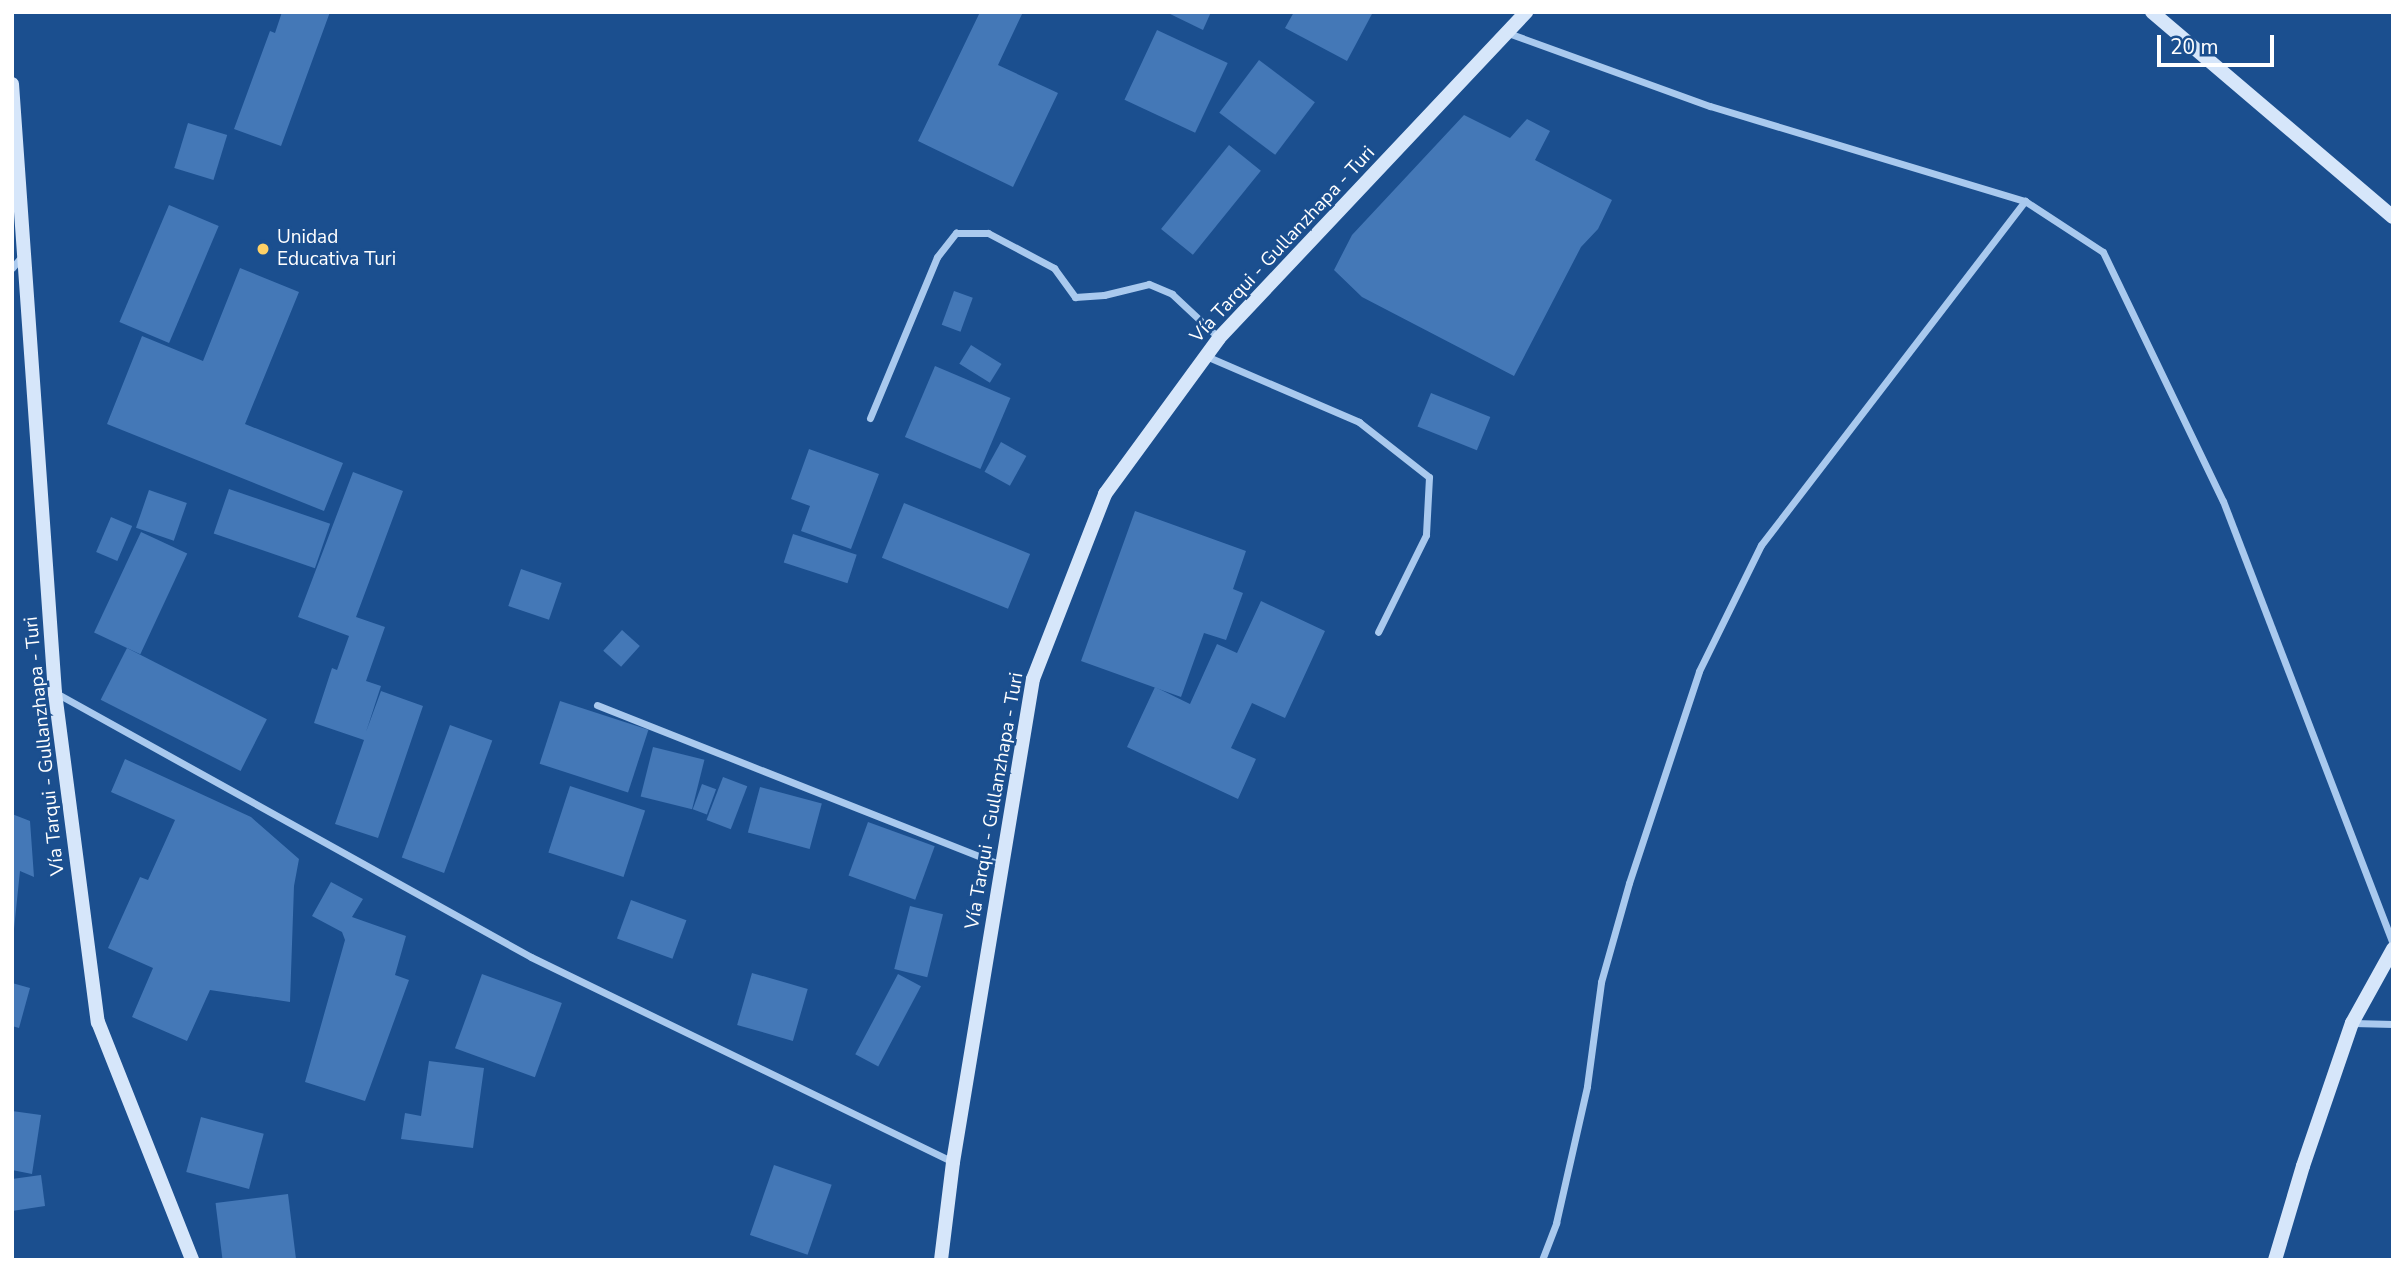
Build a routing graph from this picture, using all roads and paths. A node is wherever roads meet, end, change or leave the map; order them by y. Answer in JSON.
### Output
{"nodes":[{"id":1,"x":1526,"y":12,"type":"edge"},
{"id":2,"x":2152,"y":12,"type":"edge"},
{"id":3,"x":1507,"y":33,"type":"junction"},
{"id":4,"x":12,"y":84,"type":"edge"},
{"id":5,"x":2025,"y":201,"type":"junction"},
{"id":6,"x":2393,"y":217,"type":"edge"},
{"id":7,"x":23,"y":255,"type":"junction"},
{"id":8,"x":12,"y":268,"type":"edge"},
{"id":9,"x":1219,"y":338,"type":"junction"},
{"id":10,"x":1206,"y":356,"type":"junction"},
{"id":11,"x":870,"y":418,"type":"dead end"},
{"id":12,"x":1378,"y":632,"type":"dead end"},
{"id":13,"x":55,"y":693,"type":"junction"},
{"id":14,"x":597,"y":705,"type":"dead end"},
{"id":15,"x":1003,"y":867,"type":"junction"},
{"id":16,"x":2393,"y":947,"type":"edge"},
{"id":17,"x":2352,"y":1023,"type":"junction"},
{"id":18,"x":2393,"y":1024,"type":"edge"},
{"id":19,"x":953,"y":1162,"type":"junction"},
{"id":20,"x":192,"y":1260,"type":"edge"},
{"id":21,"x":941,"y":1260,"type":"edge"},
{"id":22,"x":1542,"y":1260,"type":"edge"},
{"id":23,"x":2275,"y":1260,"type":"edge"}],
"edges":[{"from":1,"to":3,"type":"main road","name":"Vía Tarqui - Gullanzhapa - Turi"},
{"from":2,"to":6,"type":"main road"},
{"from":3,"to":5,"type":"street"},
{"from":3,"to":9,"type":"main road","name":"Vía Tarqui - Gullanzhapa - Turi"},
{"from":4,"to":7,"type":"main road","name":"Vía Tarqui - Gullanzhapa - Turi"},
{"from":5,"to":16,"type":"street"},
{"from":5,"to":22,"type":"street"},
{"from":7,"to":8,"type":"street"},
{"from":7,"to":13,"type":"main road","name":"Vía Tarqui - Gullanzhapa - Turi"},
{"from":9,"to":10,"type":"main road","name":"Vía Tarqui - Gullanzhapa - Turi"},
{"from":9,"to":11,"type":"street"},
{"from":10,"to":12,"type":"street"},
{"from":10,"to":15,"type":"main road","name":"Vía Tarqui - Gullanzhapa - Turi"},
{"from":13,"to":19,"type":"street"},
{"from":13,"to":20,"type":"main road","name":"Vía Tarqui - Gullanzhapa - Turi"},
{"from":14,"to":15,"type":"street"},
{"from":15,"to":19,"type":"main road","name":"Vía Tarqui - Gullanzhapa - Turi"},
{"from":16,"to":17,"type":"main road"},
{"from":17,"to":18,"type":"street"},
{"from":17,"to":23,"type":"main road"},
{"from":19,"to":21,"type":"main road","name":"Vía Tarqui - Gullanzhapa - Turi"}]}
